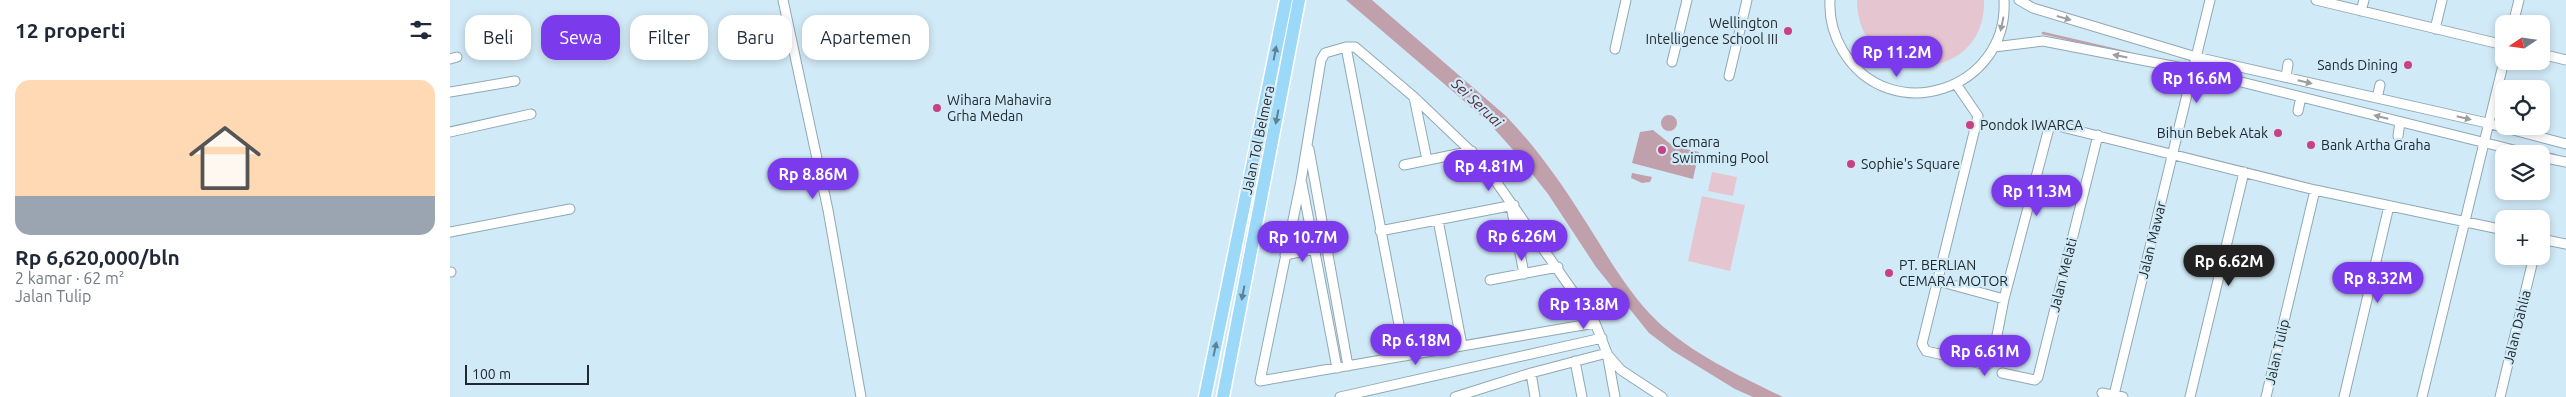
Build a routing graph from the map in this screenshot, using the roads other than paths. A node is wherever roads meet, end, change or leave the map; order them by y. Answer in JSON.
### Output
{"nodes":[{"id":1,"x":783,"y":0,"type":"edge"},
{"id":2,"x":1286,"y":0,"type":"edge"},
{"id":3,"x":1299,"y":0,"type":"edge"},
{"id":4,"x":1626,"y":0,"type":"edge"},
{"id":5,"x":1687,"y":0,"type":"edge"},
{"id":6,"x":1747,"y":0,"type":"edge"},
{"id":7,"x":1830,"y":0,"type":"edge"},
{"id":8,"x":2004,"y":0,"type":"edge"},
{"id":9,"x":2019,"y":0,"type":"edge"},
{"id":10,"x":2210,"y":0,"type":"edge"},
{"id":11,"x":2316,"y":0,"type":"edge"},
{"id":12,"x":2364,"y":0,"type":"edge"},
{"id":13,"x":2442,"y":0,"type":"edge"},
{"id":14,"x":2519,"y":0,"type":"edge"},
{"id":15,"x":2361,"y":11,"type":"junction"},
{"id":16,"x":2516,"y":15,"type":"edge"},
{"id":17,"x":2435,"y":29,"type":"junction"},
{"id":18,"x":2495,"y":43,"type":"edge"},
{"id":19,"x":1346,"y":47,"type":"junction"},
{"id":20,"x":1994,"y":47,"type":"junction"},
{"id":21,"x":1615,"y":48,"type":"dead end"},
{"id":22,"x":2196,"y":56,"type":"junction"},
{"id":23,"x":2550,"y":56,"type":"edge"},
{"id":24,"x":2566,"y":60,"type":"edge"},
{"id":25,"x":1672,"y":62,"type":"dead end"},
{"id":26,"x":2288,"y":64,"type":"dead end"},
{"id":27,"x":2193,"y":70,"type":"junction"},
{"id":28,"x":2502,"y":70,"type":"edge"},
{"id":29,"x":1730,"y":76,"type":"dead end"},
{"id":30,"x":2286,"y":77,"type":"junction"},
{"id":31,"x":515,"y":81,"type":"dead end"},
{"id":32,"x":1956,"y":84,"type":"junction"},
{"id":33,"x":2380,"y":85,"type":"dead end"},
{"id":34,"x":450,"y":92,"type":"edge"},
{"id":35,"x":1414,"y":97,"type":"junction"},
{"id":36,"x":2301,"y":97,"type":"junction"},
{"id":37,"x":2377,"y":98,"type":"junction"},
{"id":38,"x":2298,"y":111,"type":"dead end"},
{"id":39,"x":531,"y":114,"type":"dead end"},
{"id":40,"x":2400,"y":122,"type":"junction"},
{"id":41,"x":2488,"y":123,"type":"junction"},
{"id":42,"x":450,"y":132,"type":"edge"},
{"id":43,"x":2098,"y":135,"type":"junction"},
{"id":44,"x":2398,"y":136,"type":"dead end"},
{"id":45,"x":1307,"y":142,"type":"junction"},
{"id":46,"x":2484,"y":143,"type":"junction"},
{"id":47,"x":2566,"y":144,"type":"edge"},
{"id":48,"x":2495,"y":146,"type":"edge"},
{"id":49,"x":1472,"y":150,"type":"junction"},
{"id":50,"x":2172,"y":155,"type":"junction"},
{"id":51,"x":2550,"y":158,"type":"edge"},
{"id":52,"x":1427,"y":160,"type":"junction"},
{"id":53,"x":2566,"y":162,"type":"edge"},
{"id":54,"x":1404,"y":165,"type":"dead end"},
{"id":55,"x":2244,"y":172,"type":"junction"},
{"id":56,"x":1301,"y":181,"type":"junction"},
{"id":57,"x":2315,"y":190,"type":"junction"},
{"id":58,"x":1512,"y":205,"type":"junction"},
{"id":59,"x":2389,"y":206,"type":"junction"},
{"id":60,"x":570,"y":209,"type":"dead end"},
{"id":61,"x":1438,"y":220,"type":"junction"},
{"id":62,"x":2464,"y":222,"type":"junction"},
{"id":63,"x":2495,"y":228,"type":"edge"},
{"id":64,"x":1380,"y":230,"type":"junction"},
{"id":65,"x":450,"y":232,"type":"edge"},
{"id":66,"x":2550,"y":241,"type":"edge"},
{"id":67,"x":2566,"y":244,"type":"edge"},
{"id":68,"x":1315,"y":248,"type":"junction"},
{"id":69,"x":1285,"y":255,"type":"junction"},
{"id":70,"x":2532,"y":265,"type":"edge"},
{"id":71,"x":1558,"y":267,"type":"junction"},
{"id":72,"x":1524,"y":274,"type":"junction"},
{"id":73,"x":1490,"y":280,"type":"dead end"},
{"id":74,"x":1938,"y":281,"type":"junction"},
{"id":75,"x":2004,"y":299,"type":"junction"},
{"id":76,"x":1595,"y":323,"type":"junction"},
{"id":77,"x":1602,"y":338,"type":"junction"},
{"id":78,"x":1462,"y":345,"type":"junction"},
{"id":79,"x":1607,"y":353,"type":"junction"},
{"id":80,"x":1404,"y":356,"type":"junction"},
{"id":81,"x":1575,"y":362,"type":"junction"},
{"id":82,"x":1348,"y":366,"type":"junction"},
{"id":83,"x":1338,"y":368,"type":"junction"},
{"id":84,"x":1530,"y":373,"type":"junction"},
{"id":85,"x":2002,"y":373,"type":"dead end"},
{"id":86,"x":1485,"y":392,"type":"edge"},
{"id":87,"x":2102,"y":393,"type":"dead end"},
{"id":88,"x":2119,"y":396,"type":"edge"},
{"id":89,"x":861,"y":397,"type":"edge"},
{"id":90,"x":1205,"y":397,"type":"edge"},
{"id":91,"x":1223,"y":397,"type":"edge"},
{"id":92,"x":1340,"y":397,"type":"edge"},
{"id":93,"x":1455,"y":397,"type":"edge"},
{"id":94,"x":1535,"y":397,"type":"edge"},
{"id":95,"x":1582,"y":397,"type":"edge"},
{"id":96,"x":1615,"y":397,"type":"edge"},
{"id":97,"x":1662,"y":397,"type":"edge"},
{"id":98,"x":2190,"y":397,"type":"edge"},
{"id":99,"x":2266,"y":397,"type":"edge"},
{"id":100,"x":2344,"y":397,"type":"edge"},
{"id":101,"x":2422,"y":397,"type":"edge"},
{"id":102,"x":2500,"y":397,"type":"edge"}],
"edges":[{"from":1,"to":89,"type":"street"},
{"from":90,"to":2,"type":"highway","name":"Jalan Tol Belmera","one_way":true},
{"from":3,"to":91,"type":"highway","name":"Jalan Tol Belmera","one_way":true},
{"from":4,"to":21,"type":"street"},
{"from":5,"to":25,"type":"street"},
{"from":6,"to":29,"type":"street"},
{"from":7,"to":32,"type":"street"},
{"from":8,"to":20,"type":"street","one_way":true},
{"from":9,"to":22,"type":"street","one_way":true},
{"from":10,"to":22,"type":"street","name":"Jalan Mawar"},
{"from":11,"to":15,"type":"street"},
{"from":12,"to":15,"type":"street"},
{"from":13,"to":17,"type":"street"},
{"from":14,"to":16,"type":"street"},
{"from":15,"to":17,"type":"street"},
{"from":17,"to":18,"type":"street"},
{"from":19,"to":35,"type":"street"},
{"from":19,"to":45,"type":"street"},
{"from":19,"to":64,"type":"street"},
{"from":27,"to":20,"type":"street","one_way":true},
{"from":20,"to":32,"type":"street"},
{"from":22,"to":27,"type":"street","name":"Jalan Mawar"},
{"from":22,"to":30,"type":"street"},
{"from":23,"to":24,"type":"street"},
{"from":26,"to":30,"type":"street"},
{"from":27,"to":36,"type":"street"},
{"from":27,"to":50,"type":"street","name":"Jalan Mawar"},
{"from":28,"to":41,"type":"street"},
{"from":30,"to":37,"type":"street","one_way":true},
{"from":31,"to":34,"type":"street"},
{"from":32,"to":74,"type":"street"},
{"from":33,"to":37,"type":"street"},
{"from":35,"to":49,"type":"street"},
{"from":35,"to":52,"type":"street"},
{"from":36,"to":38,"type":"street"},
{"from":40,"to":36,"type":"street","one_way":true},
{"from":37,"to":41,"type":"street","one_way":true},
{"from":39,"to":42,"type":"street"},
{"from":40,"to":44,"type":"street"},
{"from":40,"to":46,"type":"street"},
{"from":41,"to":46,"type":"street"},
{"from":41,"to":47,"type":"street"},
{"from":43,"to":50,"type":"street"},
{"from":43,"to":75,"type":"street"},
{"from":43,"to":85,"type":"street","name":"Jalan Melati"},
{"from":45,"to":56,"type":"street"},
{"from":45,"to":82,"type":"street"},
{"from":46,"to":48,"type":"street"},
{"from":46,"to":62,"type":"street"},
{"from":49,"to":52,"type":"street"},
{"from":49,"to":58,"type":"street"},
{"from":50,"to":55,"type":"street"},
{"from":50,"to":88,"type":"street","name":"Jalan Mawar"},
{"from":51,"to":53,"type":"street"},
{"from":52,"to":54,"type":"street"},
{"from":55,"to":57,"type":"street"},
{"from":55,"to":98,"type":"street"},
{"from":56,"to":68,"type":"street"},
{"from":56,"to":69,"type":"street"},
{"from":57,"to":59,"type":"street"},
{"from":57,"to":99,"type":"street","name":"Jalan Tulip"},
{"from":58,"to":61,"type":"street"},
{"from":58,"to":71,"type":"street"},
{"from":58,"to":72,"type":"street"},
{"from":59,"to":62,"type":"street"},
{"from":59,"to":100,"type":"street"},
{"from":60,"to":65,"type":"street"},
{"from":61,"to":64,"type":"street"},
{"from":61,"to":78,"type":"street"},
{"from":62,"to":63,"type":"street"},
{"from":62,"to":101,"type":"street"},
{"from":64,"to":80,"type":"street"},
{"from":66,"to":67,"type":"street"},
{"from":68,"to":69,"type":"street"},
{"from":68,"to":83,"type":"street"},
{"from":69,"to":83,"type":"street"},
{"from":70,"to":102,"type":"street","name":"Jalan Dahlia"},
{"from":71,"to":72,"type":"street"},
{"from":71,"to":76,"type":"street"},
{"from":72,"to":73,"type":"street"},
{"from":74,"to":75,"type":"street"},
{"from":74,"to":75,"type":"street"},
{"from":76,"to":77,"type":"street"},
{"from":76,"to":78,"type":"street"},
{"from":77,"to":79,"type":"street"},
{"from":77,"to":92,"type":"street"},
{"from":78,"to":80,"type":"street"},
{"from":79,"to":81,"type":"street"},
{"from":79,"to":96,"type":"street"},
{"from":79,"to":97,"type":"street"},
{"from":80,"to":82,"type":"street"},
{"from":81,"to":84,"type":"street"},
{"from":81,"to":95,"type":"street"},
{"from":82,"to":83,"type":"street"},
{"from":84,"to":86,"type":"street"},
{"from":84,"to":94,"type":"street"},
{"from":86,"to":93,"type":"street"},
{"from":87,"to":88,"type":"street"}]}
